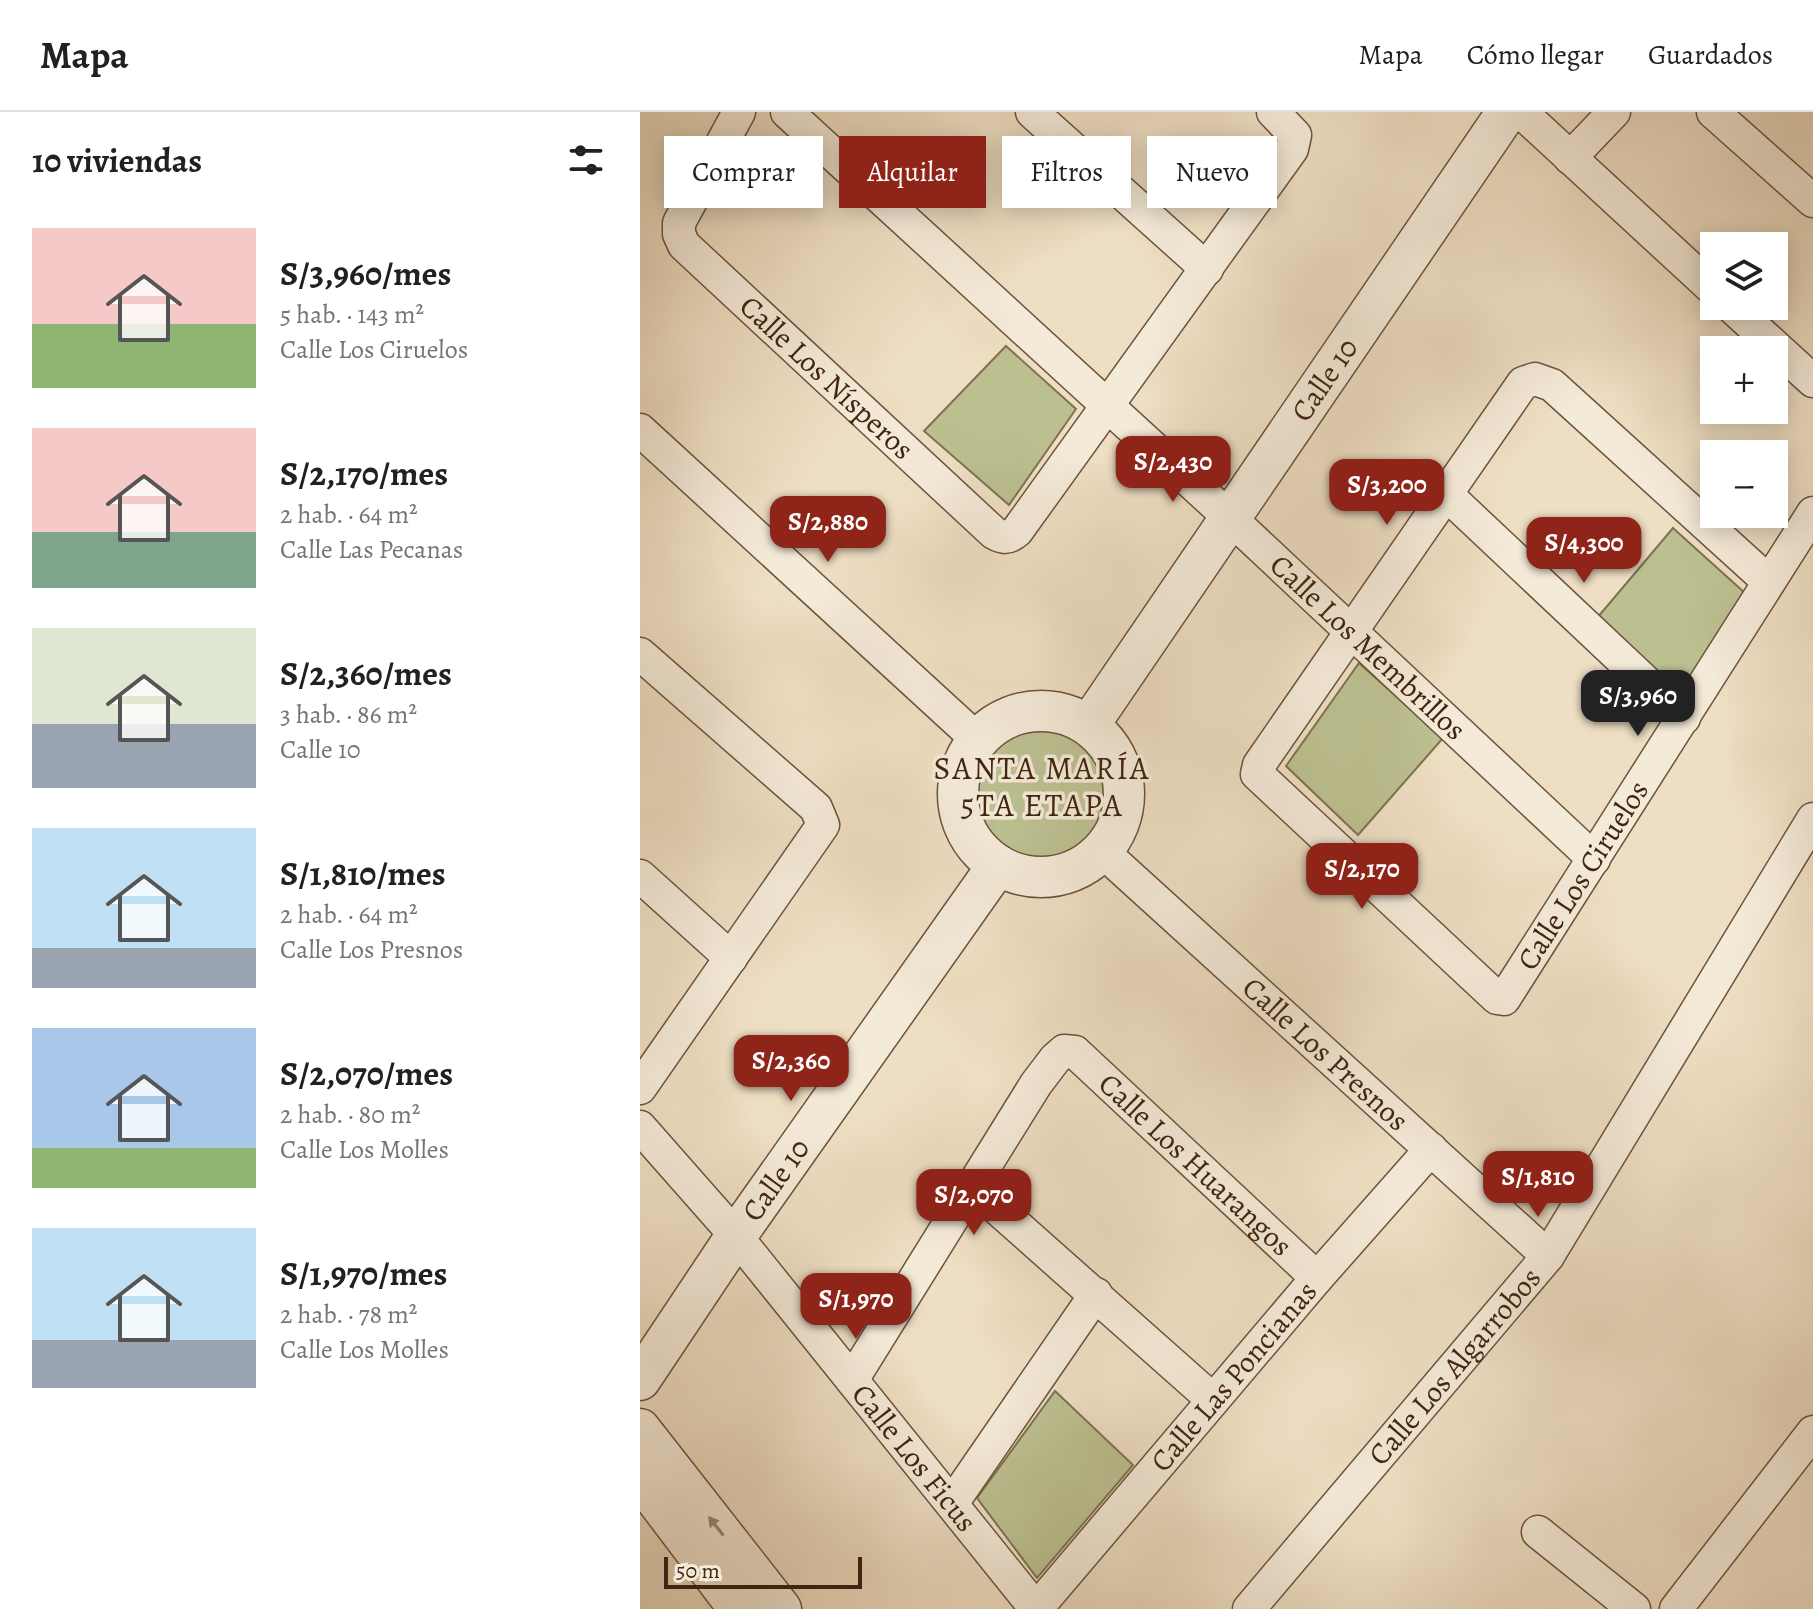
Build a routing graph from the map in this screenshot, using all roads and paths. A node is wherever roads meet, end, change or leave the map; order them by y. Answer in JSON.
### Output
{"nodes":[{"id":1,"x":739,"y":112,"type":"edge"},
{"id":2,"x":787,"y":112,"type":"edge"},
{"id":3,"x":1032,"y":112,"type":"edge"},
{"id":4,"x":1273,"y":112,"type":"edge"},
{"id":5,"x":1507,"y":112,"type":"edge"},
{"id":6,"x":1521,"y":112,"type":"edge"},
{"id":7,"x":1614,"y":112,"type":"edge"},
{"id":8,"x":1713,"y":112,"type":"edge"},
{"id":9,"x":1570,"y":158,"type":"junction"},
{"id":10,"x":1813,"y":201,"type":"edge"},
{"id":11,"x":1207,"y":269,"type":"junction"},
{"id":12,"x":1700,"y":277,"type":"edge"},
{"id":13,"x":1746,"y":320,"type":"edge"},
{"id":14,"x":1813,"y":381,"type":"edge"},
{"id":15,"x":1108,"y":406,"type":"junction"},
{"id":16,"x":640,"y":430,"type":"edge"},
{"id":17,"x":1445,"y":493,"type":"junction"},
{"id":18,"x":1813,"y":513,"type":"edge"},
{"id":19,"x":1230,"y":518,"type":"junction"},
{"id":20,"x":1768,"y":581,"type":"junction"},
{"id":21,"x":1350,"y":630,"type":"junction"},
{"id":22,"x":640,"y":654,"type":"edge"},
{"id":23,"x":1684,"y":718,"type":"junction"},
{"id":24,"x":1089,"y":725,"type":"junction"},
{"id":25,"x":978,"y":740,"type":"junction"},
{"id":26,"x":1813,"y":819,"type":"edge"},
{"id":27,"x":1102,"y":851,"type":"junction"},
{"id":28,"x":1594,"y":859,"type":"junction"},
{"id":29,"x":998,"y":865,"type":"junction"},
{"id":30,"x":640,"y":876,"type":"edge"},
{"id":31,"x":731,"y":958,"type":"junction"},
{"id":32,"x":640,"y":1088,"type":"edge"},
{"id":33,"x":640,"y":1127,"type":"edge"},
{"id":34,"x":1431,"y":1149,"type":"junction"},
{"id":35,"x":973,"y":1187,"type":"junction"},
{"id":36,"x":736,"y":1236,"type":"junction"},
{"id":37,"x":1548,"y":1256,"type":"junction"},
{"id":38,"x":1317,"y":1278,"type":"junction"},
{"id":39,"x":1096,"y":1294,"type":"junction"},
{"id":40,"x":643,"y":1371,"type":"edge"},
{"id":41,"x":852,"y":1380,"type":"junction"},
{"id":42,"x":1213,"y":1400,"type":"junction"},
{"id":43,"x":640,"y":1429,"type":"edge"},
{"id":44,"x":1813,"y":1432,"type":"edge"},
{"id":45,"x":640,"y":1478,"type":"edge"},
{"id":46,"x":953,"y":1502,"type":"junction"},
{"id":47,"x":1538,"y":1532,"type":"dead end"},
{"id":48,"x":1036,"y":1603,"type":"joint"},
{"id":49,"x":739,"y":1609,"type":"edge"},
{"id":50,"x":781,"y":1609,"type":"edge"},
{"id":51,"x":1249,"y":1609,"type":"edge"},
{"id":52,"x":1634,"y":1609,"type":"edge"},
{"id":53,"x":1676,"y":1609,"type":"edge"}],
"edges":[{"from":1,"to":15,"type":"street","name":"Calle Los Nísperos"},
{"from":2,"to":15,"type":"street","name":"Calle Los Membrillos"},
{"from":3,"to":11,"type":"street"},
{"from":4,"to":11,"type":"street","name":"Calle Los Nísperos"},
{"from":5,"to":19,"type":"street","name":"Calle 10"},
{"from":6,"to":9,"type":"street"},
{"from":7,"to":9,"type":"street"},
{"from":8,"to":10,"type":"street"},
{"from":9,"to":12,"type":"street"},
{"from":11,"to":15,"type":"street","name":"Calle Los Nísperos"},
{"from":13,"to":14,"type":"street"},
{"from":15,"to":19,"type":"street","name":"Calle Los Membrillos"},
{"from":16,"to":25,"type":"street"},
{"from":17,"to":20,"type":"street"},
{"from":17,"to":21,"type":"street"},
{"from":17,"to":23,"type":"street"},
{"from":18,"to":20,"type":"street","name":"Calle Los Ciruelos"},
{"from":19,"to":21,"type":"street","name":"Calle Los Membrillos"},
{"from":19,"to":24,"type":"street","name":"Calle 10"},
{"from":20,"to":23,"type":"street","name":"Calle Los Ciruelos"},
{"from":21,"to":28,"type":"street","name":"Calle Los Membrillos"},
{"from":21,"to":28,"type":"street","name":"Calle Los Ciruelos"},
{"from":22,"to":31,"type":"street"},
{"from":23,"to":28,"type":"street","name":"Calle Los Ciruelos"},
{"from":24,"to":25,"type":"street"},
{"from":24,"to":27,"type":"street"},
{"from":25,"to":29,"type":"street"},
{"from":26,"to":37,"type":"street","name":"Calle Los Algarrobos"},
{"from":27,"to":29,"type":"street"},
{"from":27,"to":34,"type":"street","name":"Calle Los Presnos"},
{"from":29,"to":36,"type":"street","name":"Calle 10"},
{"from":30,"to":31,"type":"street"},
{"from":31,"to":32,"type":"street"},
{"from":33,"to":36,"type":"street","name":"Calle Los Ficus"},
{"from":34,"to":37,"type":"street","name":"Calle Los Presnos"},
{"from":34,"to":38,"type":"street","name":"Calle Las Poncianas"},
{"from":35,"to":38,"type":"street","name":"Calle Los Huarangos"},
{"from":35,"to":39,"type":"street"},
{"from":35,"to":41,"type":"street"},
{"from":36,"to":40,"type":"street","name":"Calle 10"},
{"from":36,"to":41,"type":"street","name":"Calle Los Ficus"},
{"from":37,"to":51,"type":"street","name":"Calle Los Algarrobos"},
{"from":38,"to":42,"type":"street","name":"Calle Las Poncianas"},
{"from":39,"to":42,"type":"street"},
{"from":39,"to":46,"type":"street"},
{"from":41,"to":46,"type":"street","name":"Calle Los Ficus"},
{"from":42,"to":48,"type":"street","name":"Calle Las Poncianas"},
{"from":50,"to":43,"type":"street","one_way":true},
{"from":44,"to":53,"type":"street"},
{"from":45,"to":49,"type":"street"},
{"from":46,"to":48,"type":"street","name":"Calle Los Ficus"},
{"from":47,"to":52,"type":"street"}]}
